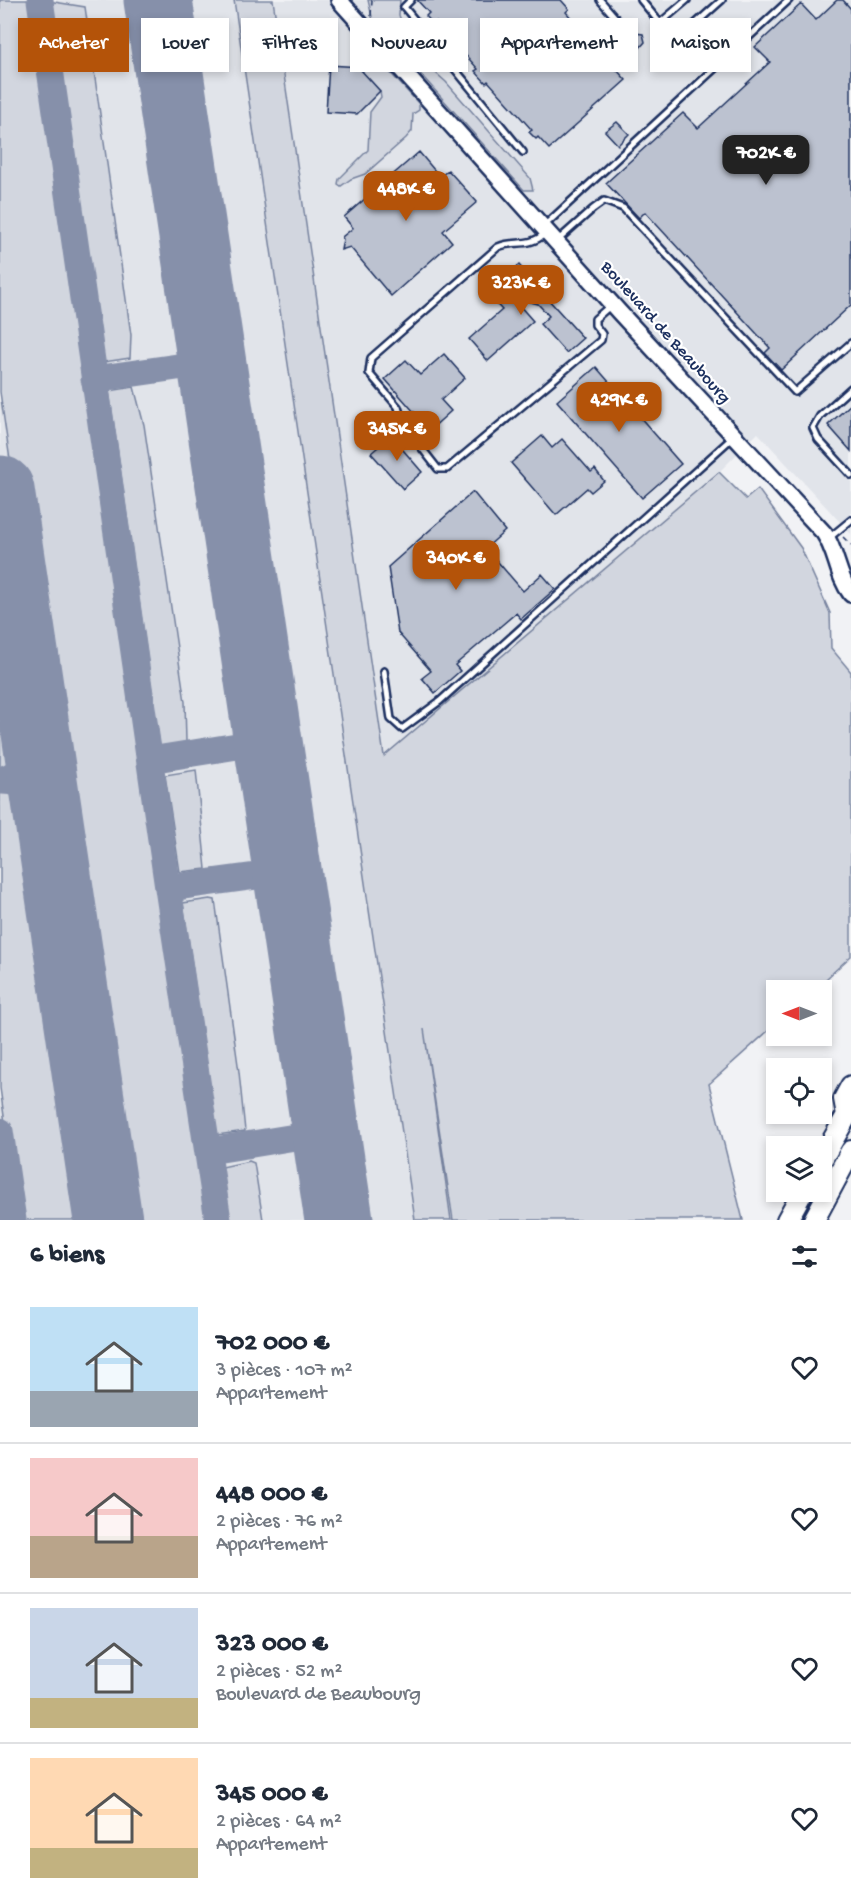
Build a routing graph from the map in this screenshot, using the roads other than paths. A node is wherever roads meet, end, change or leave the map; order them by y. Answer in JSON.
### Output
{"nodes":[{"id":1,"x":339,"y":0,"type":"edge"},
{"id":2,"x":411,"y":0,"type":"edge"},
{"id":3,"x":600,"y":0,"type":"edge"},
{"id":4,"x":640,"y":0,"type":"edge"},
{"id":5,"x":687,"y":0,"type":"edge"},
{"id":6,"x":722,"y":0,"type":"edge"},
{"id":7,"x":789,"y":0,"type":"edge"},
{"id":8,"x":616,"y":18,"type":"edge"},
{"id":9,"x":656,"y":18,"type":"edge"},
{"id":10,"x":666,"y":18,"type":"edge"},
{"id":11,"x":702,"y":18,"type":"edge"},
{"id":12,"x":523,"y":152,"type":"dead end"},
{"id":13,"x":546,"y":235,"type":"junction"},
{"id":14,"x":612,"y":304,"type":"junction"},
{"id":15,"x":851,"y":343,"type":"edge"},
{"id":16,"x":851,"y":388,"type":"edge"},
{"id":17,"x":733,"y":437,"type":"junction"},
{"id":18,"x":851,"y":475,"type":"edge"},
{"id":19,"x":851,"y":520,"type":"edge"},
{"id":20,"x":828,"y":539,"type":"junction"},
{"id":21,"x":851,"y":594,"type":"edge"},
{"id":22,"x":384,"y":671,"type":"dead end"},
{"id":23,"x":851,"y":1086,"type":"edge"},
{"id":24,"x":849,"y":1112,"type":"edge"},
{"id":25,"x":832,"y":1142,"type":"edge"},
{"id":26,"x":851,"y":1151,"type":"edge"},
{"id":27,"x":797,"y":1202,"type":"edge"},
{"id":28,"x":787,"y":1220,"type":"edge"},
{"id":29,"x":814,"y":1220,"type":"edge"}],
"edges":[{"from":1,"to":13,"type":"main road","name":"Boulevard de Beaubourg"},
{"from":2,"to":12,"type":"lane"},
{"from":3,"to":8,"type":"lane"},
{"from":4,"to":9,"type":"lane"},
{"from":5,"to":10,"type":"lane"},
{"from":6,"to":11,"type":"lane"},
{"from":7,"to":13,"type":"lane"},
{"from":13,"to":14,"type":"main road","name":"Boulevard de Beaubourg"},
{"from":13,"to":14,"type":"lane"},
{"from":13,"to":15,"type":"lane"},
{"from":14,"to":17,"type":"main road","name":"Boulevard de Beaubourg"},
{"from":16,"to":18,"type":"lane"},
{"from":17,"to":20,"type":"main road","name":"Boulevard de Beaubourg"},
{"from":17,"to":22,"type":"lane"},
{"from":19,"to":20,"type":"lane"},
{"from":20,"to":21,"type":"main road","name":"Boulevard de Beaubourg"},
{"from":23,"to":24,"type":"highway"},
{"from":24,"to":25,"type":"highway"},
{"from":26,"to":29,"type":"highway"},
{"from":27,"to":28,"type":"highway"}]}
